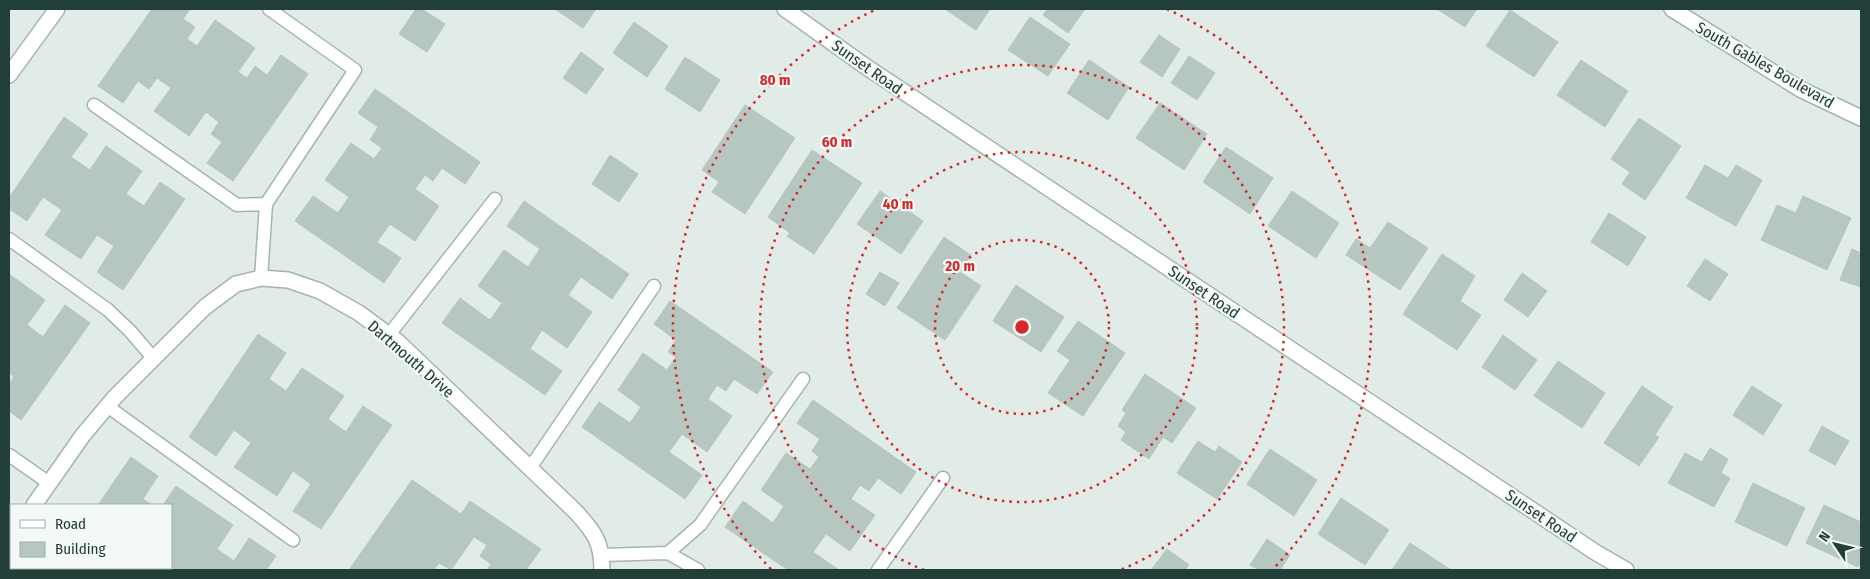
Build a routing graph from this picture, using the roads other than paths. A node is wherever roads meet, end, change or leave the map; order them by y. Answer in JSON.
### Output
{"nodes":[{"id":1,"x":56,"y":9,"type":"edge"},
{"id":2,"x":269,"y":9,"type":"edge"},
{"id":3,"x":785,"y":9,"type":"edge"},
{"id":4,"x":1672,"y":9,"type":"edge"},
{"id":5,"x":9,"y":75,"type":"edge"},
{"id":6,"x":94,"y":105,"type":"dead end"},
{"id":7,"x":1861,"y":118,"type":"edge"},
{"id":8,"x":495,"y":199,"type":"dead end"},
{"id":9,"x":266,"y":204,"type":"junction"},
{"id":10,"x":9,"y":239,"type":"edge"},
{"id":11,"x":261,"y":278,"type":"junction"},
{"id":12,"x":654,"y":286,"type":"dead end"},
{"id":13,"x":388,"y":336,"type":"junction"},
{"id":14,"x":154,"y":358,"type":"junction"},
{"id":15,"x":803,"y":379,"type":"dead end"},
{"id":16,"x":107,"y":406,"type":"junction"},
{"id":17,"x":9,"y":456,"type":"edge"},
{"id":18,"x":530,"y":468,"type":"junction"},
{"id":19,"x":943,"y":478,"type":"dead end"},
{"id":20,"x":49,"y":483,"type":"junction"},
{"id":21,"x":35,"y":504,"type":"edge"},
{"id":22,"x":293,"y":540,"type":"dead end"},
{"id":23,"x":668,"y":553,"type":"junction"},
{"id":24,"x":602,"y":563,"type":"edge"},
{"id":25,"x":698,"y":570,"type":"edge"},
{"id":26,"x":878,"y":570,"type":"edge"},
{"id":27,"x":1626,"y":570,"type":"edge"}],
"edges":[{"from":1,"to":5,"type":"street"},
{"from":2,"to":9,"type":"lane"},
{"from":3,"to":27,"type":"street","name":"Sunset Road"},
{"from":4,"to":7,"type":"street","name":"South Gables Boulevard"},
{"from":6,"to":9,"type":"lane"},
{"from":8,"to":13,"type":"lane"},
{"from":9,"to":11,"type":"lane"},
{"from":10,"to":14,"type":"lane"},
{"from":11,"to":13,"type":"street","name":"Dartmouth Drive"},
{"from":11,"to":14,"type":"street","name":"Dartmouth Drive"},
{"from":12,"to":18,"type":"lane"},
{"from":13,"to":18,"type":"street","name":"Dartmouth Drive"},
{"from":14,"to":16,"type":"street","name":"Dartmouth Drive"},
{"from":15,"to":23,"type":"lane"},
{"from":16,"to":20,"type":"street","name":"Dartmouth Drive"},
{"from":16,"to":22,"type":"lane"},
{"from":17,"to":20,"type":"lane"},
{"from":18,"to":24,"type":"street","name":"Dartmouth Drive"},
{"from":19,"to":26,"type":"lane"},
{"from":20,"to":21,"type":"street","name":"Dartmouth Drive"},
{"from":23,"to":24,"type":"lane"},
{"from":23,"to":25,"type":"lane"}]}
